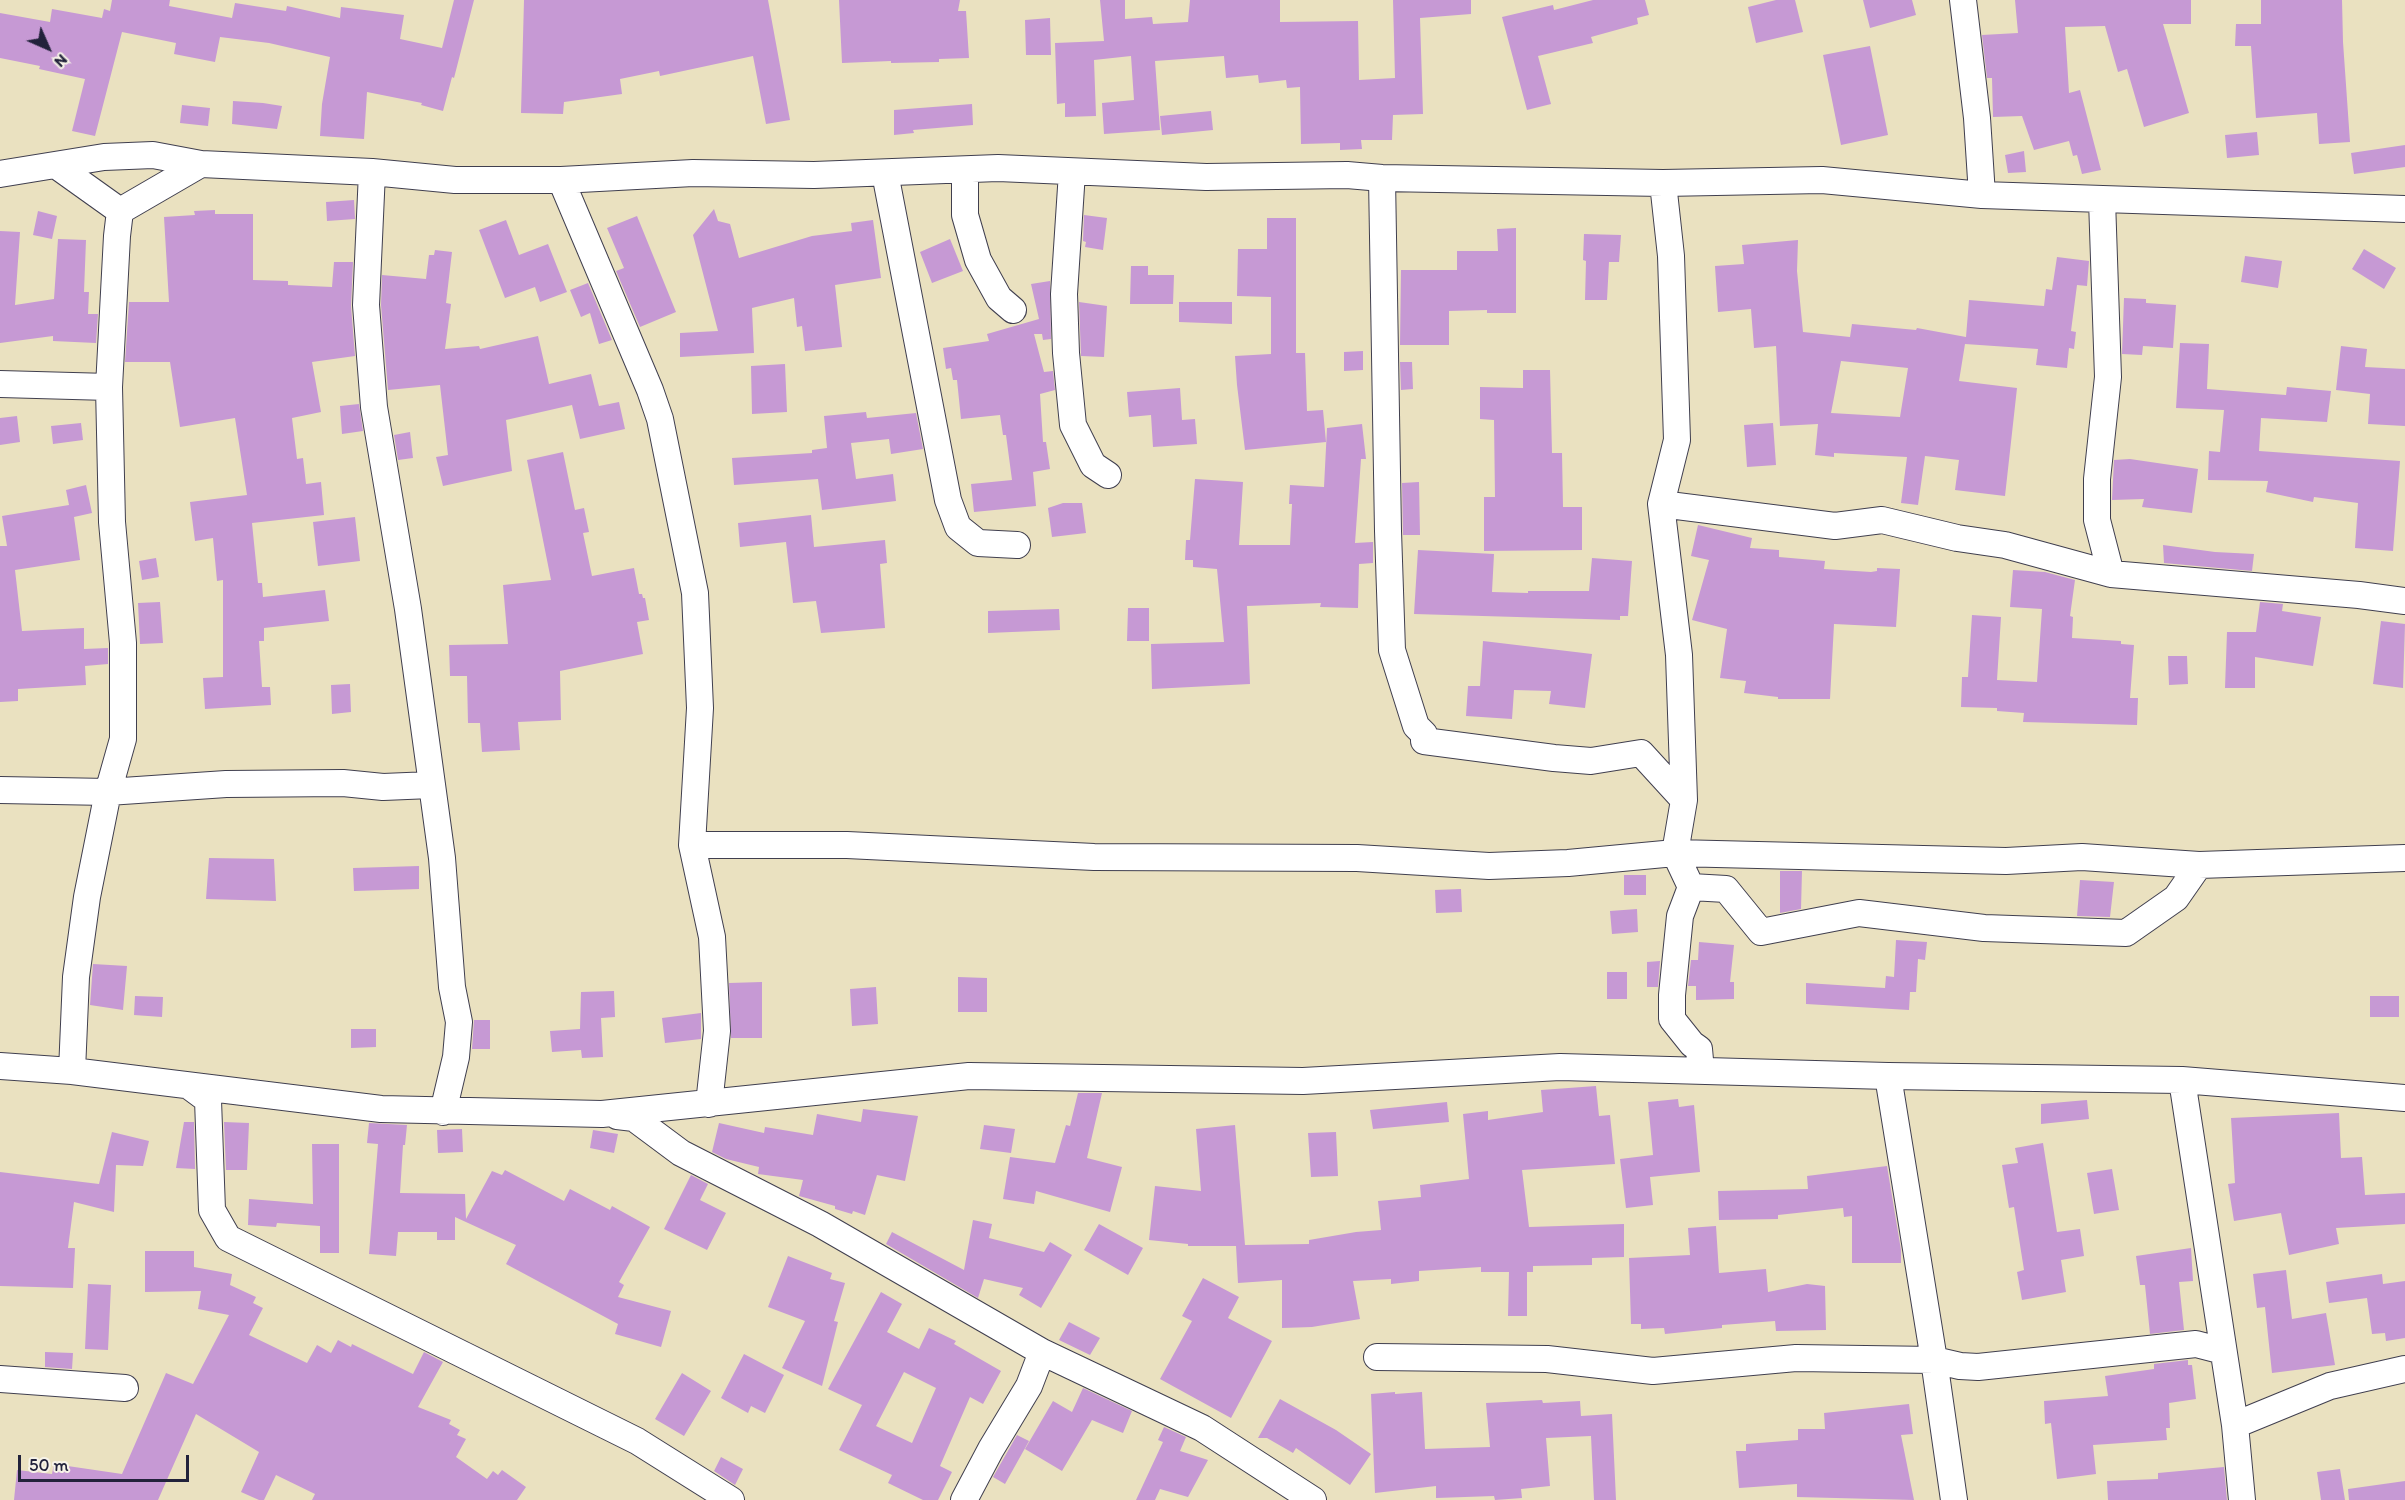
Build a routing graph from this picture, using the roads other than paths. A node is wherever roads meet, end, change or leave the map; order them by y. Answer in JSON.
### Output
{"nodes":[{"id":1,"x":1963,"y":0,"type":"edge"},
{"id":2,"x":201,"y":164,"type":"junction"},
{"id":3,"x":57,"y":166,"type":"junction"},
{"id":4,"x":965,"y":170,"type":"junction"},
{"id":5,"x":1072,"y":171,"type":"junction"},
{"id":6,"x":372,"y":172,"type":"junction"},
{"id":7,"x":885,"y":172,"type":"junction"},
{"id":8,"x":0,"y":174,"type":"edge"},
{"id":9,"x":1382,"y":178,"type":"junction"},
{"id":10,"x":561,"y":180,"type":"junction"},
{"id":11,"x":1663,"y":183,"type":"junction"},
{"id":12,"x":1982,"y":195,"type":"junction"},
{"id":13,"x":2102,"y":200,"type":"junction"},
{"id":14,"x":2405,"y":209,"type":"edge"},
{"id":15,"x":120,"y":211,"type":"junction"},
{"id":16,"x":1013,"y":310,"type":"dead end"},
{"id":17,"x":0,"y":384,"type":"edge"},
{"id":18,"x":109,"y":387,"type":"junction"},
{"id":19,"x":1108,"y":475,"type":"dead end"},
{"id":20,"x":1661,"y":504,"type":"junction"},
{"id":21,"x":1017,"y":545,"type":"dead end"},
{"id":22,"x":2111,"y":574,"type":"junction"},
{"id":23,"x":2405,"y":601,"type":"edge"},
{"id":24,"x":431,"y":785,"type":"junction"},
{"id":25,"x":0,"y":790,"type":"edge"},
{"id":26,"x":108,"y":792,"type":"junction"},
{"id":27,"x":1684,"y":800,"type":"junction"},
{"id":28,"x":692,"y":845,"type":"junction"},
{"id":29,"x":1675,"y":853,"type":"junction"},
{"id":30,"x":2405,"y":858,"type":"edge"},
{"id":31,"x":2199,"y":864,"type":"junction"},
{"id":32,"x":1692,"y":887,"type":"junction"},
{"id":33,"x":0,"y":1066,"type":"edge"},
{"id":34,"x":72,"y":1071,"type":"junction"},
{"id":35,"x":1701,"y":1071,"type":"junction"},
{"id":36,"x":1888,"y":1076,"type":"junction"},
{"id":37,"x":2182,"y":1080,"type":"junction"},
{"id":38,"x":189,"y":1086,"type":"junction"},
{"id":39,"x":2405,"y":1098,"type":"edge"},
{"id":40,"x":710,"y":1104,"type":"junction"},
{"id":41,"x":443,"y":1112,"type":"junction"},
{"id":42,"x":602,"y":1114,"type":"junction"},
{"id":43,"x":2223,"y":1351,"type":"junction"},
{"id":44,"x":1042,"y":1352,"type":"junction"},
{"id":45,"x":1377,"y":1357,"type":"dead end"},
{"id":46,"x":1934,"y":1359,"type":"junction"},
{"id":47,"x":2405,"y":1369,"type":"edge"},
{"id":48,"x":0,"y":1379,"type":"edge"},
{"id":49,"x":125,"y":1388,"type":"dead end"},
{"id":50,"x":2235,"y":1425,"type":"junction"},
{"id":51,"x":731,"y":1500,"type":"edge"},
{"id":52,"x":964,"y":1500,"type":"edge"},
{"id":53,"x":1313,"y":1500,"type":"edge"},
{"id":54,"x":1954,"y":1500,"type":"edge"},
{"id":55,"x":2242,"y":1500,"type":"edge"}],
"edges":[{"from":1,"to":12,"type":"street"},
{"from":2,"to":3,"type":"street"},
{"from":2,"to":6,"type":"street"},
{"from":2,"to":15,"type":"street"},
{"from":3,"to":8,"type":"street"},
{"from":3,"to":15,"type":"street"},
{"from":4,"to":5,"type":"street"},
{"from":4,"to":7,"type":"street"},
{"from":4,"to":16,"type":"street"},
{"from":5,"to":9,"type":"street"},
{"from":5,"to":19,"type":"street"},
{"from":6,"to":10,"type":"street"},
{"from":6,"to":24,"type":"street"},
{"from":7,"to":10,"type":"street"},
{"from":7,"to":21,"type":"street"},
{"from":9,"to":11,"type":"street"},
{"from":9,"to":27,"type":"street"},
{"from":10,"to":28,"type":"street"},
{"from":11,"to":12,"type":"street"},
{"from":11,"to":20,"type":"street"},
{"from":12,"to":13,"type":"street"},
{"from":13,"to":14,"type":"street"},
{"from":13,"to":22,"type":"street"},
{"from":15,"to":18,"type":"street"},
{"from":17,"to":18,"type":"street"},
{"from":18,"to":26,"type":"street"},
{"from":20,"to":22,"type":"street"},
{"from":20,"to":27,"type":"street"},
{"from":22,"to":23,"type":"street"},
{"from":24,"to":26,"type":"street"},
{"from":24,"to":41,"type":"street"},
{"from":25,"to":26,"type":"street"},
{"from":26,"to":34,"type":"street"},
{"from":27,"to":29,"type":"street"},
{"from":28,"to":29,"type":"street"},
{"from":28,"to":40,"type":"street"},
{"from":29,"to":31,"type":"street"},
{"from":29,"to":32,"type":"street"},
{"from":30,"to":31,"type":"street"},
{"from":31,"to":32,"type":"street"},
{"from":32,"to":35,"type":"street"},
{"from":33,"to":34,"type":"street"},
{"from":34,"to":38,"type":"street"},
{"from":35,"to":36,"type":"street"},
{"from":35,"to":40,"type":"street"},
{"from":36,"to":37,"type":"street"},
{"from":36,"to":46,"type":"street"},
{"from":37,"to":39,"type":"street"},
{"from":37,"to":43,"type":"street"},
{"from":38,"to":41,"type":"street"},
{"from":38,"to":51,"type":"street"},
{"from":40,"to":42,"type":"street"},
{"from":41,"to":42,"type":"street"},
{"from":42,"to":44,"type":"street"},
{"from":43,"to":46,"type":"street"},
{"from":43,"to":50,"type":"street"},
{"from":44,"to":52,"type":"street"},
{"from":44,"to":53,"type":"street"},
{"from":45,"to":46,"type":"street"},
{"from":46,"to":54,"type":"street"},
{"from":47,"to":50,"type":"street"},
{"from":48,"to":49,"type":"street"},
{"from":50,"to":55,"type":"street"}]}
